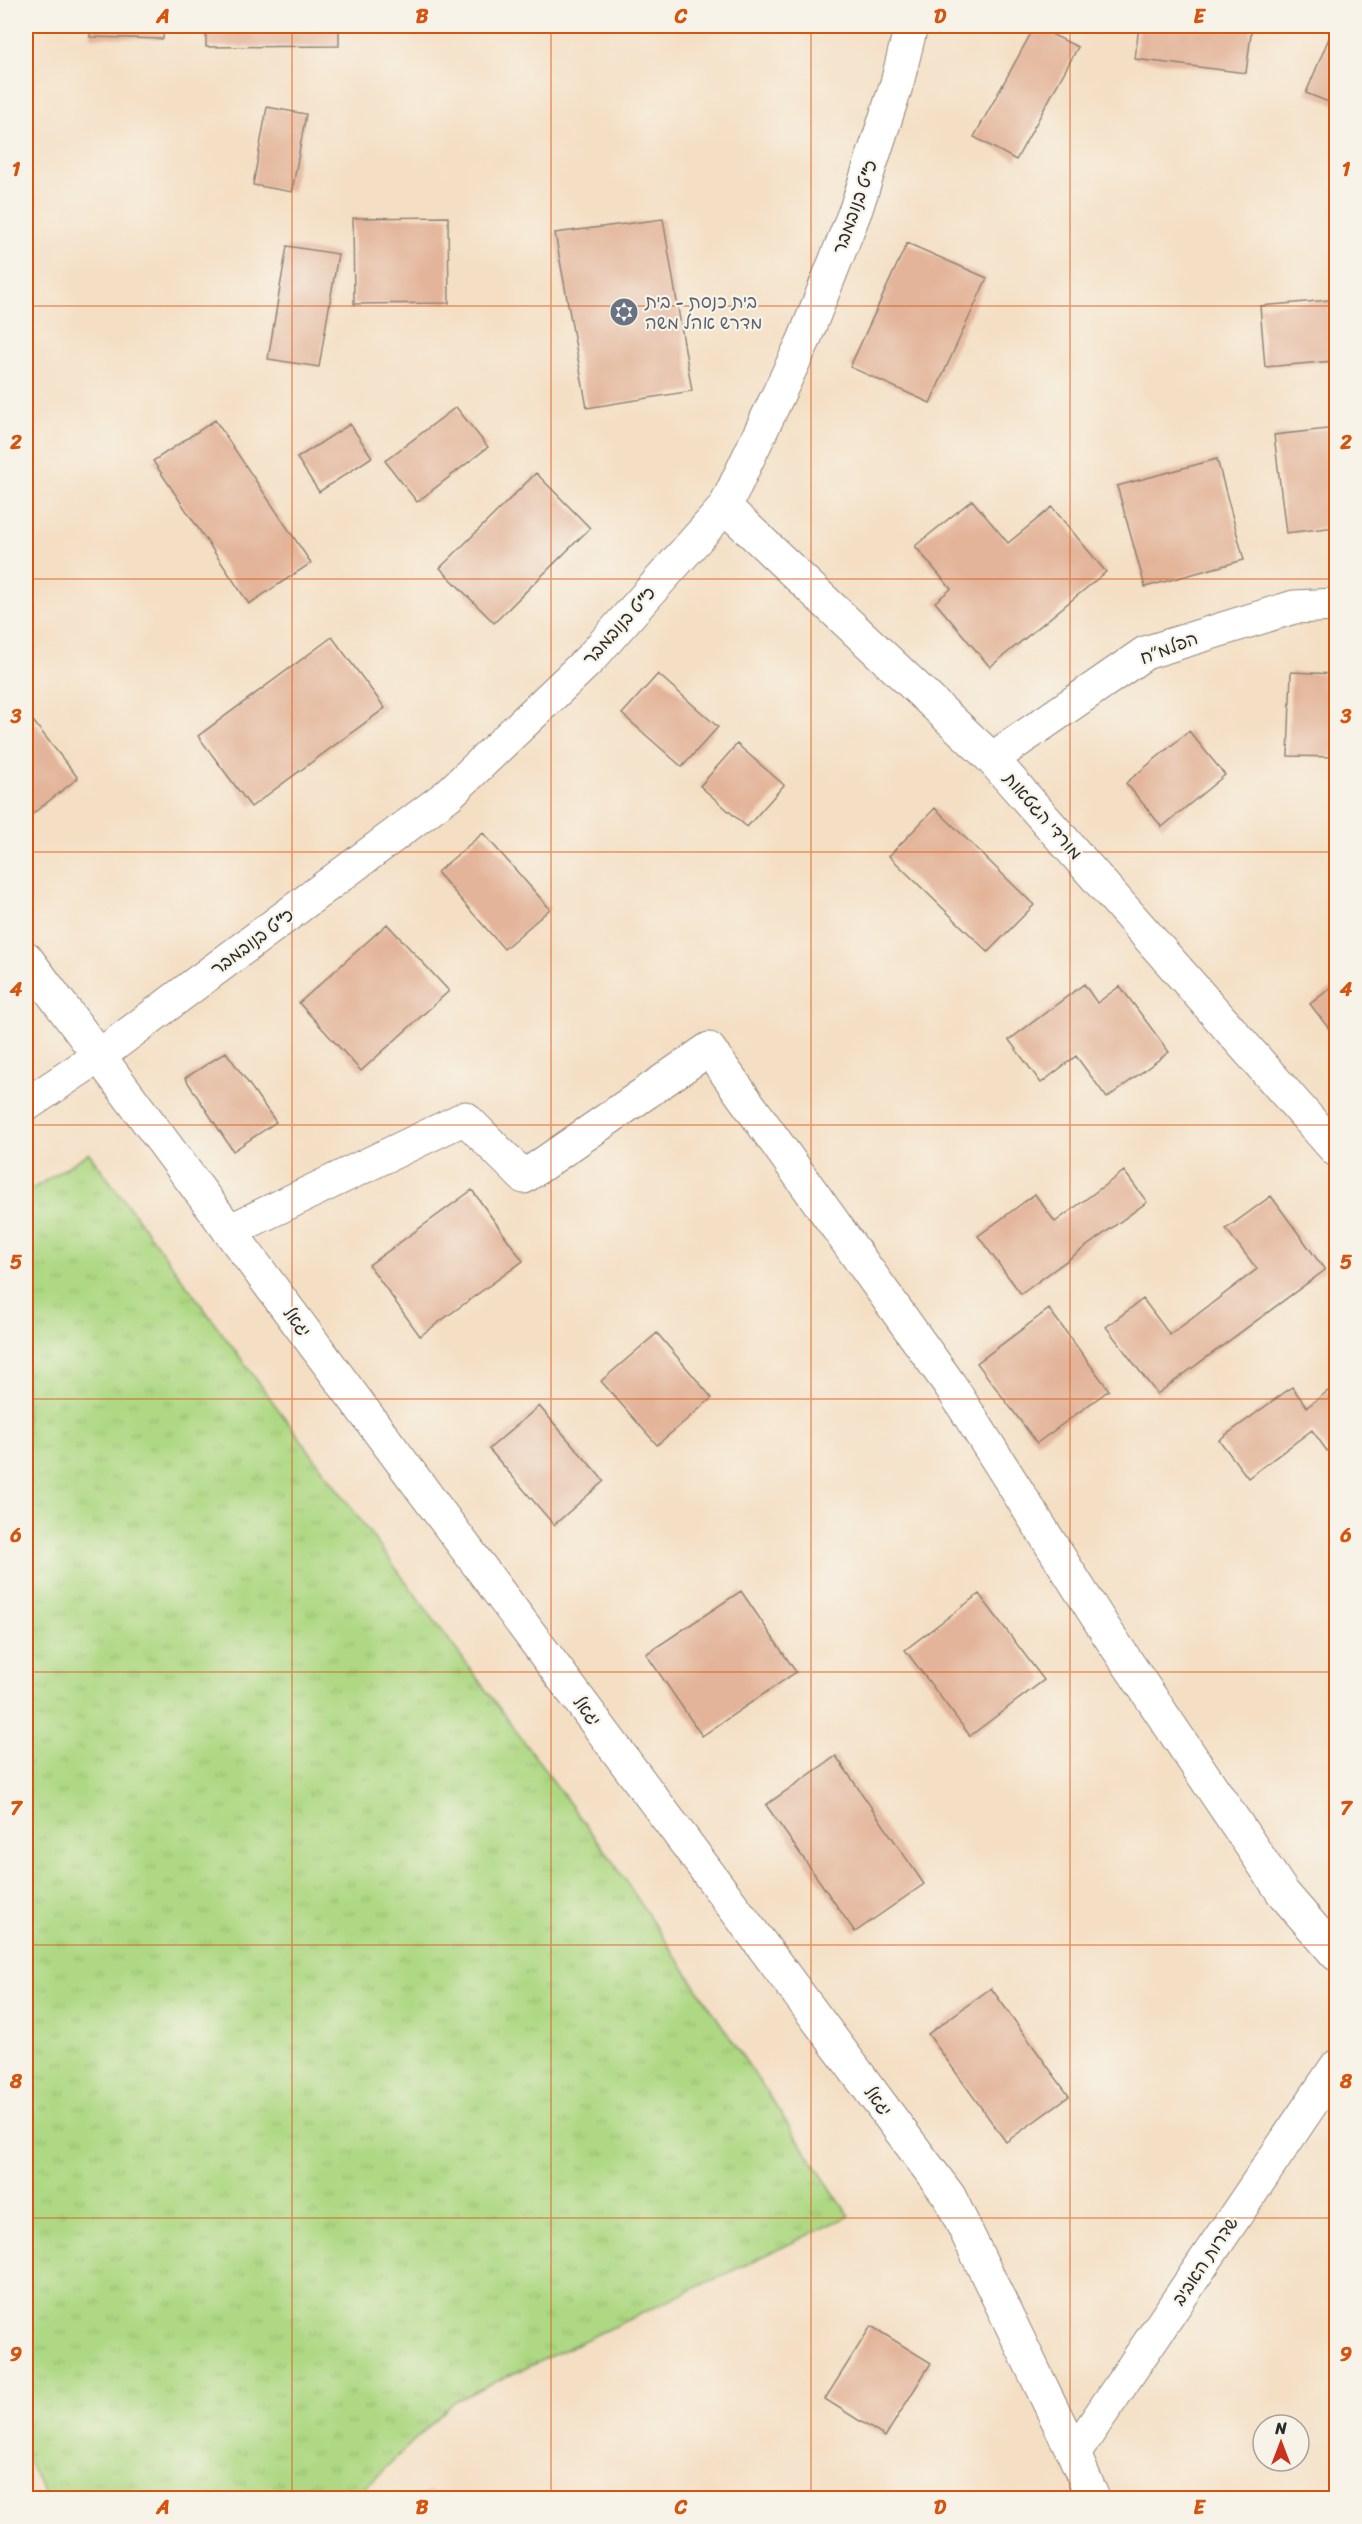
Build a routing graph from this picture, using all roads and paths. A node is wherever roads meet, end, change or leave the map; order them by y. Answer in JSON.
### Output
{"nodes":[{"id":1,"x":911,"y":26,"type":"edge"},
{"id":2,"x":724,"y":507,"type":"junction"},
{"id":3,"x":1336,"y":605,"type":"edge"},
{"id":4,"x":992,"y":759,"type":"junction"},
{"id":5,"x":26,"y":958,"type":"edge"},
{"id":6,"x":99,"y":1056,"type":"junction"},
{"id":7,"x":26,"y":1105,"type":"edge"},
{"id":8,"x":1336,"y":1150,"type":"edge"},
{"id":9,"x":229,"y":1231,"type":"junction"},
{"id":10,"x":1336,"y":1954,"type":"edge"},
{"id":11,"x":1336,"y":2067,"type":"edge"},
{"id":12,"x":1074,"y":2454,"type":"junction"},
{"id":13,"x":1093,"y":2499,"type":"edge"}],
"edges":[{"from":1,"to":2,"type":"street","name":"כ\"ט בנובמבר"},
{"from":2,"to":4,"type":"street","name":"מורדי הגטאות"},
{"from":2,"to":6,"type":"street","name":"כ\"ט בנובמבר"},
{"from":3,"to":4,"type":"street","name":"הפלמ״ח"},
{"from":4,"to":8,"type":"street","name":"מורדי הגטאות"},
{"from":5,"to":6,"type":"street","name":"יגאל"},
{"from":6,"to":7,"type":"street","name":"כ\"ט בנובמבר"},
{"from":6,"to":9,"type":"street","name":"יגאל"},
{"from":9,"to":10,"type":"street"},
{"from":9,"to":12,"type":"street","name":"יגאל"},
{"from":11,"to":12,"type":"street","name":"שדרות האביב"},
{"from":12,"to":13,"type":"street","name":"יגאל"}]}
